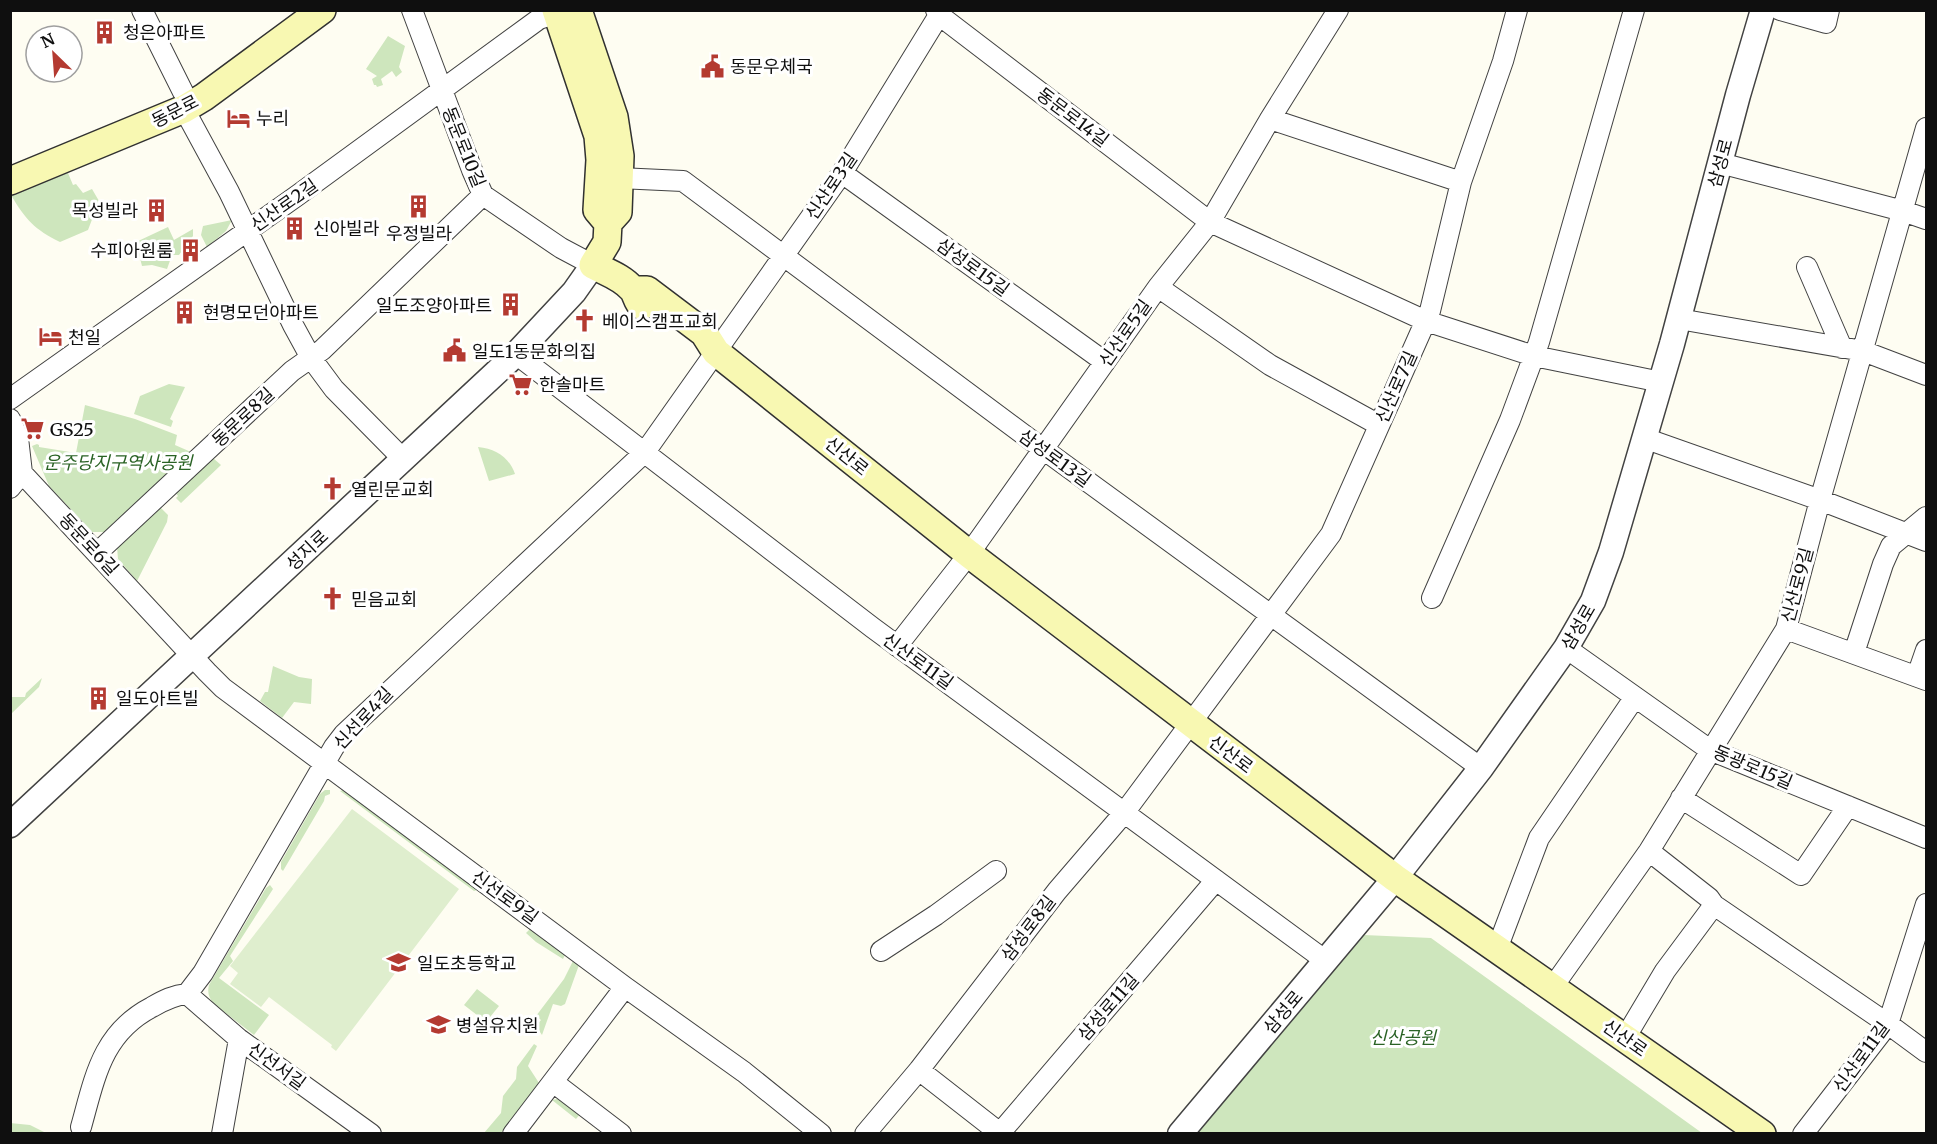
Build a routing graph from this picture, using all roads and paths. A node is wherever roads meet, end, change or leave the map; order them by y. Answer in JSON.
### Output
{"nodes":[{"id":1,"x":142,"y":10,"type":"edge"},
{"id":2,"x":298,"y":10,"type":"edge"},
{"id":3,"x":322,"y":10,"type":"edge"},
{"id":4,"x":412,"y":10,"type":"edge"},
{"id":5,"x":1338,"y":10,"type":"edge"},
{"id":6,"x":1517,"y":10,"type":"edge"},
{"id":7,"x":1634,"y":10,"type":"edge"},
{"id":8,"x":1762,"y":10,"type":"edge"},
{"id":9,"x":1780,"y":10,"type":"edge"},
{"id":10,"x":1829,"y":10,"type":"edge"},
{"id":11,"x":564,"y":11,"type":"edge"},
{"id":12,"x":938,"y":13,"type":"edge"},
{"id":13,"x":441,"y":90,"type":"junction"},
{"id":14,"x":183,"y":101,"type":"junction"},
{"id":15,"x":1270,"y":119,"type":"junction"},
{"id":16,"x":1926,"y":128,"type":"edge"},
{"id":17,"x":1720,"y":163,"type":"junction"},
{"id":18,"x":10,"y":165,"type":"edge"},
{"id":19,"x":842,"y":173,"type":"junction"},
{"id":20,"x":619,"y":178,"type":"junction"},
{"id":21,"x":10,"y":181,"type":"edge"},
{"id":22,"x":1461,"y":182,"type":"junction"},
{"id":23,"x":483,"y":195,"type":"junction"},
{"id":24,"x":1903,"y":211,"type":"junction"},
{"id":25,"x":1926,"y":219,"type":"edge"},
{"id":26,"x":1210,"y":222,"type":"junction"},
{"id":27,"x":608,"y":224,"type":"junction"},
{"id":28,"x":248,"y":231,"type":"junction"},
{"id":29,"x":783,"y":255,"type":"junction"},
{"id":30,"x":593,"y":265,"type":"junction"},
{"id":31,"x":1807,"y":267,"type":"dead end"},
{"id":32,"x":1158,"y":287,"type":"junction"},
{"id":33,"x":1679,"y":319,"type":"junction"},
{"id":34,"x":1426,"y":321,"type":"junction"},
{"id":35,"x":1842,"y":348,"type":"junction"},
{"id":36,"x":716,"y":351,"type":"junction"},
{"id":37,"x":1863,"y":351,"type":"junction"},
{"id":38,"x":516,"y":354,"type":"junction"},
{"id":39,"x":1534,"y":356,"type":"junction"},
{"id":40,"x":311,"y":358,"type":"junction"},
{"id":41,"x":1105,"y":362,"type":"junction"},
{"id":42,"x":1926,"y":375,"type":"edge"},
{"id":43,"x":1661,"y":382,"type":"junction"},
{"id":44,"x":10,"y":399,"type":"edge"},
{"id":45,"x":10,"y":418,"type":"edge"},
{"id":46,"x":1379,"y":425,"type":"junction"},
{"id":47,"x":1644,"y":438,"type":"junction"},
{"id":48,"x":1043,"y":449,"type":"junction"},
{"id":49,"x":645,"y":452,"type":"junction"},
{"id":50,"x":403,"y":459,"type":"junction"},
{"id":51,"x":16,"y":480,"type":"edge"},
{"id":52,"x":1820,"y":501,"type":"junction"},
{"id":53,"x":1926,"y":517,"type":"edge"},
{"id":54,"x":1907,"y":532,"type":"junction"},
{"id":55,"x":1926,"y":541,"type":"edge"},
{"id":56,"x":97,"y":553,"type":"junction"},
{"id":57,"x":969,"y":554,"type":"junction"},
{"id":58,"x":1432,"y":598,"type":"dead end"},
{"id":59,"x":1270,"y":615,"type":"junction"},
{"id":60,"x":1786,"y":629,"type":"junction"},
{"id":61,"x":897,"y":646,"type":"junction"},
{"id":62,"x":1566,"y":648,"type":"junction"},
{"id":63,"x":1926,"y":650,"type":"edge"},
{"id":64,"x":1854,"y":653,"type":"junction"},
{"id":65,"x":192,"y":657,"type":"junction"},
{"id":66,"x":1922,"y":678,"type":"edge"},
{"id":67,"x":1635,"y":697,"type":"junction"},
{"id":68,"x":1189,"y":722,"type":"junction"},
{"id":69,"x":1710,"y":750,"type":"junction"},
{"id":70,"x":325,"y":762,"type":"junction"},
{"id":71,"x":1481,"y":768,"type":"junction"},
{"id":72,"x":1681,"y":798,"type":"junction"},
{"id":73,"x":1848,"y":806,"type":"junction"},
{"id":74,"x":1124,"y":813,"type":"junction"},
{"id":75,"x":10,"y":825,"type":"edge"},
{"id":76,"x":1926,"y":838,"type":"edge"},
{"id":77,"x":1649,"y":851,"type":"junction"},
{"id":78,"x":996,"y":872,"type":"dead end"},
{"id":79,"x":1395,"y":879,"type":"junction"},
{"id":80,"x":1216,"y":880,"type":"junction"},
{"id":81,"x":1926,"y":904,"type":"edge"},
{"id":82,"x":1713,"y":905,"type":"junction"},
{"id":83,"x":1497,"y":949,"type":"junction"},
{"id":84,"x":881,"y":951,"type":"dead end"},
{"id":85,"x":1326,"y":961,"type":"junction"},
{"id":86,"x":626,"y":987,"type":"junction"},
{"id":87,"x":1552,"y":988,"type":"junction"},
{"id":88,"x":187,"y":994,"type":"junction"},
{"id":89,"x":1888,"y":1024,"type":"junction"},
{"id":90,"x":1624,"y":1038,"type":"junction"},
{"id":91,"x":239,"y":1039,"type":"junction"},
{"id":92,"x":1926,"y":1052,"type":"edge"},
{"id":93,"x":919,"y":1070,"type":"junction"},
{"id":94,"x":553,"y":1082,"type":"junction"},
{"id":95,"x":81,"y":1127,"type":"dead end"},
{"id":96,"x":1000,"y":1133,"type":"edge"},
{"id":97,"x":222,"y":1134,"type":"edge"},
{"id":98,"x":371,"y":1134,"type":"edge"},
{"id":99,"x":513,"y":1134,"type":"edge"},
{"id":100,"x":621,"y":1134,"type":"edge"},
{"id":101,"x":821,"y":1134,"type":"edge"},
{"id":102,"x":865,"y":1134,"type":"edge"},
{"id":103,"x":1180,"y":1134,"type":"edge"},
{"id":104,"x":1762,"y":1134,"type":"edge"},
{"id":105,"x":1803,"y":1134,"type":"edge"}],
"edges":[{"from":1,"to":14,"type":"street"},
{"from":2,"to":14,"type":"main road","name":"동문로"},
{"from":3,"to":14,"type":"main road","name":"동문로"},
{"from":4,"to":13,"type":"street","name":"동문로10길"},
{"from":5,"to":15,"type":"street","name":"신산로5길"},
{"from":6,"to":22,"type":"street","name":"신산로7길"},
{"from":7,"to":39,"type":"street"},
{"from":8,"to":17,"type":"street","name":"삼성로"},
{"from":9,"to":10,"type":"street"},
{"from":11,"to":13,"type":"street","name":"신산로2길"},
{"from":11,"to":20,"type":"main road"},
{"from":11,"to":27,"type":"main road"},
{"from":12,"to":19,"type":"street","name":"신산로3길"},
{"from":12,"to":26,"type":"street","name":"동문로14길"},
{"from":13,"to":23,"type":"street","name":"동문로10길"},
{"from":13,"to":28,"type":"street","name":"신산로2길"},
{"from":14,"to":18,"type":"main road","name":"동문로"},
{"from":14,"to":21,"type":"main road","name":"동문로"},
{"from":14,"to":28,"type":"street"},
{"from":15,"to":22,"type":"street"},
{"from":15,"to":26,"type":"street","name":"신산로5길"},
{"from":16,"to":24,"type":"street","name":"신산로9길"},
{"from":17,"to":24,"type":"street"},
{"from":17,"to":33,"type":"street","name":"삼성로"},
{"from":19,"to":29,"type":"street","name":"신산로3길"},
{"from":19,"to":41,"type":"street","name":"삼성로15길"},
{"from":20,"to":27,"type":"main road"},
{"from":20,"to":29,"type":"street","name":"삼성로13길"},
{"from":22,"to":34,"type":"street","name":"신산로7길"},
{"from":23,"to":30,"type":"street","name":"동문로10길"},
{"from":23,"to":40,"type":"street","name":"동문로8길"},
{"from":24,"to":25,"type":"street"},
{"from":24,"to":37,"type":"street","name":"신산로9길"},
{"from":26,"to":32,"type":"street","name":"신산로5길"},
{"from":26,"to":34,"type":"street","name":"동문로14길"},
{"from":27,"to":30,"type":"main road"},
{"from":28,"to":40,"type":"street"},
{"from":28,"to":44,"type":"street","name":"신산로2길"},
{"from":29,"to":36,"type":"street","name":"신산로3길"},
{"from":29,"to":48,"type":"street","name":"삼성로13길"},
{"from":30,"to":36,"type":"main road","name":"신산로"},
{"from":30,"to":38,"type":"street","name":"성지로"},
{"from":31,"to":35,"type":"street"},
{"from":32,"to":41,"type":"street","name":"신산로5길"},
{"from":32,"to":46,"type":"street"},
{"from":33,"to":35,"type":"street"},
{"from":33,"to":43,"type":"street","name":"삼성로"},
{"from":34,"to":39,"type":"street","name":"동문로14길"},
{"from":34,"to":46,"type":"street","name":"신산로7길"},
{"from":35,"to":37,"type":"street"},
{"from":36,"to":49,"type":"street","name":"신선로4길"},
{"from":36,"to":57,"type":"main road","name":"신산로"},
{"from":37,"to":42,"type":"street"},
{"from":37,"to":52,"type":"street","name":"신산로9길"},
{"from":38,"to":49,"type":"street","name":"신산로11길"},
{"from":38,"to":50,"type":"street","name":"성지로"},
{"from":39,"to":43,"type":"street","name":"동문로14길"},
{"from":39,"to":58,"type":"street"},
{"from":40,"to":50,"type":"street"},
{"from":40,"to":56,"type":"street","name":"동문로8길"},
{"from":41,"to":48,"type":"street","name":"신산로5길"},
{"from":43,"to":47,"type":"street","name":"삼성로"},
{"from":45,"to":51,"type":"street","name":"동문로6길"},
{"from":46,"to":59,"type":"street","name":"신산로7길"},
{"from":47,"to":52,"type":"street"},
{"from":47,"to":62,"type":"street","name":"삼성로"},
{"from":48,"to":57,"type":"street","name":"신산로5길"},
{"from":48,"to":59,"type":"street","name":"삼성로13길"},
{"from":49,"to":61,"type":"street","name":"신산로11길"},
{"from":49,"to":70,"type":"street","name":"신선로4길"},
{"from":50,"to":65,"type":"street","name":"성지로"},
{"from":51,"to":56,"type":"street","name":"동문로6길"},
{"from":52,"to":54,"type":"street"},
{"from":52,"to":60,"type":"street","name":"신산로9길"},
{"from":53,"to":54,"type":"street"},
{"from":54,"to":55,"type":"street"},
{"from":54,"to":64,"type":"street"},
{"from":56,"to":65,"type":"street","name":"동문로6길"},
{"from":57,"to":61,"type":"street","name":"신산로5길"},
{"from":57,"to":68,"type":"main road","name":"신산로"},
{"from":59,"to":68,"type":"street","name":"신산로7길"},
{"from":59,"to":71,"type":"street","name":"삼성로13길"},
{"from":60,"to":64,"type":"street"},
{"from":60,"to":69,"type":"street","name":"신산로9길"},
{"from":61,"to":74,"type":"street","name":"신산로11길"},
{"from":62,"to":67,"type":"street","name":"동광로15길"},
{"from":62,"to":71,"type":"street","name":"삼성로"},
{"from":63,"to":66,"type":"street"},
{"from":64,"to":66,"type":"street"},
{"from":65,"to":70,"type":"street","name":"신선로9길"},
{"from":65,"to":75,"type":"street","name":"성지로"},
{"from":67,"to":69,"type":"street","name":"동광로15길"},
{"from":67,"to":83,"type":"street"},
{"from":68,"to":74,"type":"street","name":"삼성로8길"},
{"from":68,"to":79,"type":"main road","name":"신산로"},
{"from":69,"to":72,"type":"street","name":"신산로9길"},
{"from":69,"to":73,"type":"street","name":"동광로15길"},
{"from":70,"to":86,"type":"street","name":"신선로9길"},
{"from":70,"to":88,"type":"street","name":"신선로4길"},
{"from":71,"to":79,"type":"street","name":"삼성로"},
{"from":72,"to":73,"type":"street"},
{"from":72,"to":77,"type":"street","name":"신산로9길"},
{"from":73,"to":76,"type":"street","name":"동광로15길"},
{"from":74,"to":80,"type":"street","name":"신산로11길"},
{"from":74,"to":93,"type":"street","name":"삼성로8길"},
{"from":77,"to":82,"type":"street"},
{"from":77,"to":87,"type":"street","name":"신산로9길"},
{"from":78,"to":84,"type":"street"},
{"from":79,"to":83,"type":"main road","name":"신산로"},
{"from":79,"to":85,"type":"street","name":"삼성로"},
{"from":80,"to":85,"type":"street","name":"신산로11길"},
{"from":80,"to":96,"type":"street","name":"삼성로11길"},
{"from":81,"to":89,"type":"street","name":"신산로11길"},
{"from":82,"to":89,"type":"street"},
{"from":82,"to":90,"type":"street"},
{"from":83,"to":87,"type":"main road","name":"신산로"},
{"from":85,"to":103,"type":"street","name":"삼성로"},
{"from":86,"to":94,"type":"street"},
{"from":86,"to":101,"type":"street","name":"신선로9길"},
{"from":87,"to":90,"type":"main road","name":"신산로"},
{"from":88,"to":91,"type":"street","name":"신선서길"},
{"from":88,"to":95,"type":"street"},
{"from":89,"to":92,"type":"street"},
{"from":89,"to":105,"type":"street","name":"신산로11길"},
{"from":90,"to":104,"type":"main road","name":"신산로"},
{"from":91,"to":97,"type":"street"},
{"from":91,"to":98,"type":"street","name":"신선서길"},
{"from":93,"to":96,"type":"street"},
{"from":93,"to":102,"type":"street","name":"삼성로8길"},
{"from":94,"to":99,"type":"street"},
{"from":94,"to":100,"type":"street"}]}
